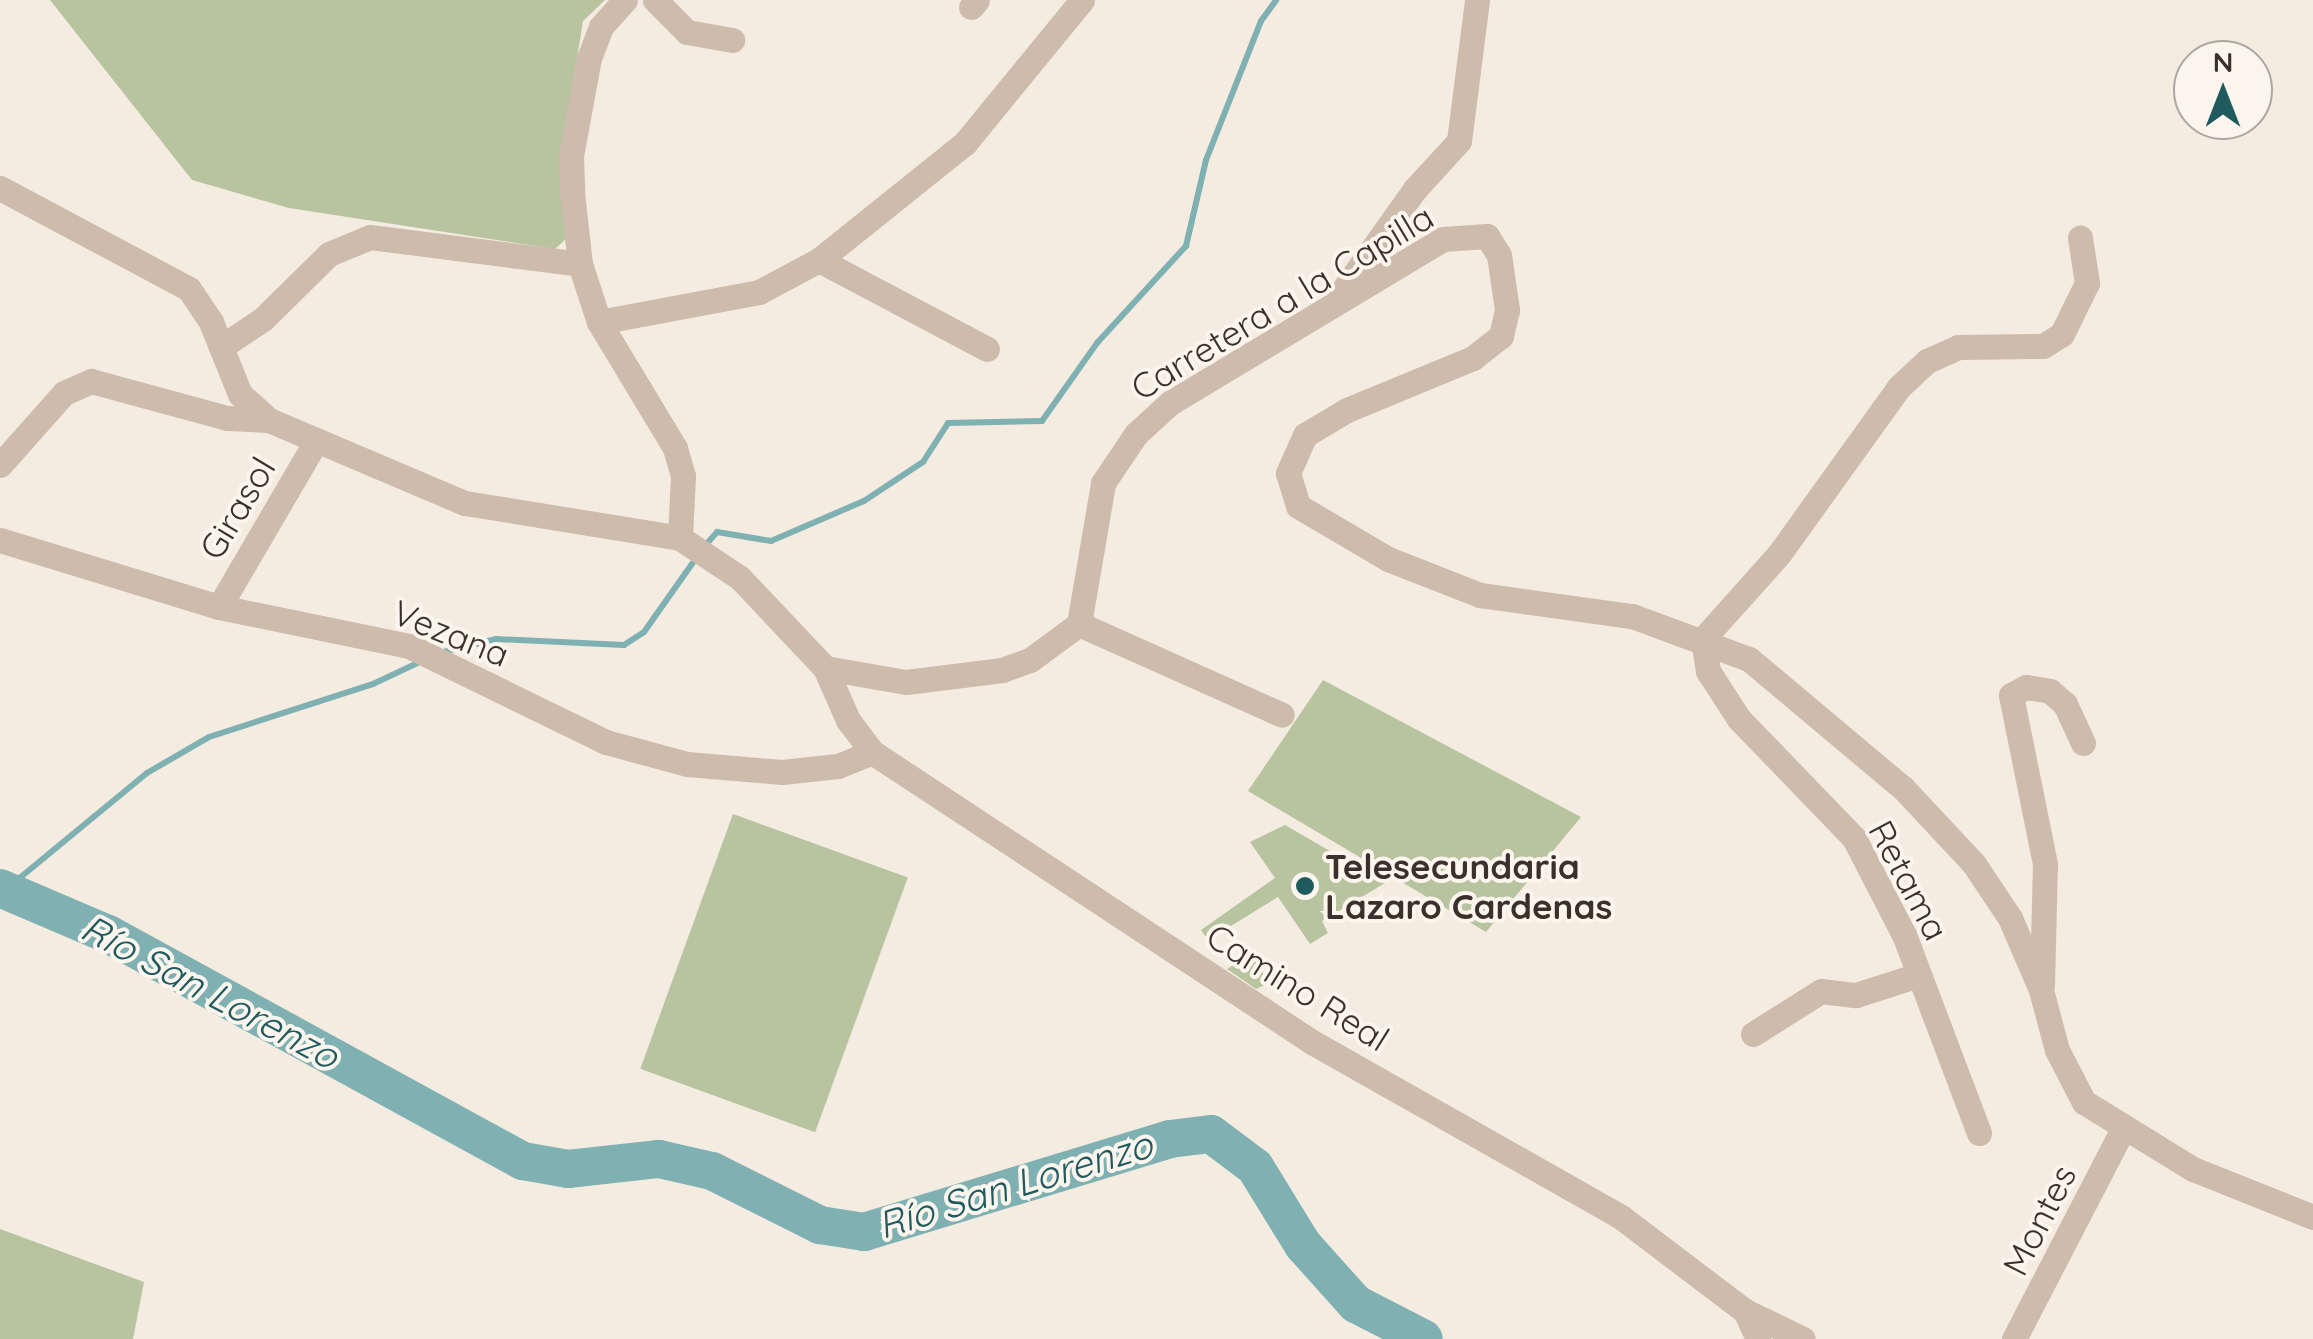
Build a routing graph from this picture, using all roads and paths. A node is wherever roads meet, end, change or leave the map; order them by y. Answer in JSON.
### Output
{"nodes":[{"id":1,"x":625,"y":0,"type":"edge"},
{"id":2,"x":655,"y":0,"type":"edge"},
{"id":3,"x":1082,"y":0,"type":"edge"},
{"id":4,"x":1478,"y":0,"type":"edge"},
{"id":5,"x":732,"y":40,"type":"dead end"},
{"id":6,"x":0,"y":188,"type":"edge"},
{"id":7,"x":2080,"y":238,"type":"dead end"},
{"id":8,"x":819,"y":260,"type":"junction"},
{"id":9,"x":580,"y":264,"type":"junction"},
{"id":10,"x":1328,"y":312,"type":"junction"},
{"id":11,"x":599,"y":322,"type":"junction"},
{"id":12,"x":221,"y":347,"type":"junction"},
{"id":13,"x":988,"y":349,"type":"dead end"},
{"id":14,"x":268,"y":420,"type":"junction"},
{"id":15,"x":316,"y":443,"type":"junction"},
{"id":16,"x":0,"y":464,"type":"edge"},
{"id":17,"x":0,"y":540,"type":"edge"},
{"id":18,"x":687,"y":541,"type":"junction"},
{"id":19,"x":219,"y":607,"type":"junction"},
{"id":20,"x":1079,"y":624,"type":"junction"},
{"id":21,"x":1703,"y":639,"type":"junction"},
{"id":22,"x":825,"y":668,"type":"junction"},
{"id":23,"x":1282,"y":715,"type":"dead end"},
{"id":24,"x":2083,"y":743,"type":"dead end"},
{"id":25,"x":872,"y":752,"type":"junction"},
{"id":26,"x":1918,"y":974,"type":"junction"},
{"id":27,"x":2041,"y":990,"type":"junction"},
{"id":28,"x":1753,"y":1034,"type":"dead end"},
{"id":29,"x":2122,"y":1130,"type":"junction"},
{"id":30,"x":1979,"y":1132,"type":"dead end"},
{"id":31,"x":2313,"y":1217,"type":"edge"},
{"id":32,"x":1744,"y":1311,"type":"junction"},
{"id":33,"x":1758,"y":1339,"type":"edge"},
{"id":34,"x":1802,"y":1339,"type":"edge"},
{"id":35,"x":2014,"y":1339,"type":"edge"}],
"edges":[{"from":1,"to":9,"type":"street"},
{"from":2,"to":5,"type":"street"},
{"from":3,"to":8,"type":"street"},
{"from":4,"to":10,"type":"street"},
{"from":6,"to":12,"type":"street"},
{"from":7,"to":21,"type":"street"},
{"from":8,"to":11,"type":"street"},
{"from":8,"to":13,"type":"street"},
{"from":9,"to":11,"type":"street"},
{"from":9,"to":12,"type":"street"},
{"from":10,"to":20,"type":"street","name":"Carretera a la Capilla"},
{"from":10,"to":21,"type":"street","name":"Carretera a la Capilla"},
{"from":11,"to":18,"type":"street"},
{"from":12,"to":14,"type":"street"},
{"from":14,"to":15,"type":"street"},
{"from":14,"to":16,"type":"street"},
{"from":15,"to":18,"type":"street"},
{"from":15,"to":19,"type":"street","name":"Girasol"},
{"from":17,"to":19,"type":"street","name":"Vezana"},
{"from":18,"to":22,"type":"street"},
{"from":19,"to":25,"type":"street","name":"Vezana"},
{"from":20,"to":22,"type":"street"},
{"from":20,"to":23,"type":"street"},
{"from":21,"to":26,"type":"street","name":"Retama"},
{"from":21,"to":27,"type":"street","name":"Carretera a la Capilla"},
{"from":22,"to":25,"type":"street","name":"Camino Real"},
{"from":24,"to":27,"type":"street"},
{"from":25,"to":32,"type":"street","name":"Camino Real"},
{"from":26,"to":28,"type":"street"},
{"from":26,"to":30,"type":"street","name":"Retama"},
{"from":27,"to":29,"type":"street","name":"Carretera a la Capilla"},
{"from":29,"to":31,"type":"street","name":"Carretera a la Capilla"},
{"from":29,"to":35,"type":"street","name":"Montes"},
{"from":32,"to":33,"type":"street","name":"Camino Real"},
{"from":32,"to":34,"type":"street"}]}
